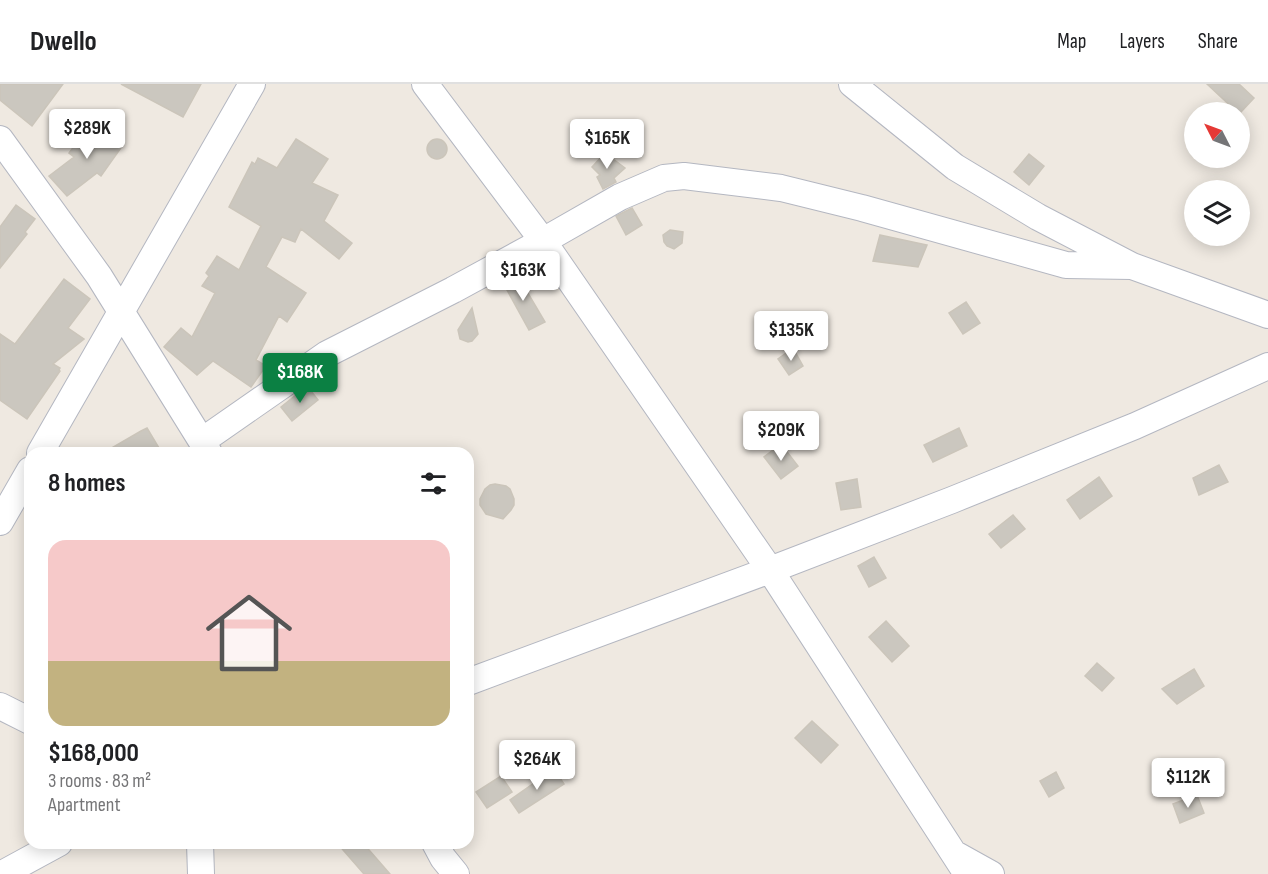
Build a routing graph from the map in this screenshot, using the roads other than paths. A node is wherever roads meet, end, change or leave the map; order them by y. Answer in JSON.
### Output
{"nodes":[{"id":1,"x":252,"y":84,"type":"edge"},
{"id":2,"x":425,"y":84,"type":"edge"},
{"id":3,"x":852,"y":84,"type":"edge"},
{"id":4,"x":0,"y":139,"type":"edge"},
{"id":5,"x":543,"y":241,"type":"junction"},
{"id":6,"x":1132,"y":266,"type":"junction"},
{"id":7,"x":121,"y":314,"type":"junction"},
{"id":8,"x":1268,"y":315,"type":"edge"},
{"id":9,"x":1268,"y":366,"type":"edge"},
{"id":10,"x":43,"y":447,"type":"edge"},
{"id":11,"x":206,"y":447,"type":"edge"},
{"id":12,"x":24,"y":480,"type":"edge"},
{"id":13,"x":0,"y":522,"type":"edge"},
{"id":14,"x":770,"y":570,"type":"junction"},
{"id":15,"x":474,"y":680,"type":"edge"},
{"id":16,"x":0,"y":706,"type":"edge"},
{"id":17,"x":24,"y":718,"type":"edge"},
{"id":18,"x":48,"y":849,"type":"edge"},
{"id":19,"x":200,"y":849,"type":"edge"},
{"id":20,"x":438,"y":849,"type":"edge"},
{"id":21,"x":961,"y":864,"type":"edge"},
{"id":22,"x":2,"y":874,"type":"edge"},
{"id":23,"x":201,"y":874,"type":"edge"},
{"id":24,"x":456,"y":874,"type":"edge"},
{"id":25,"x":991,"y":874,"type":"edge"}],
"edges":[{"from":1,"to":7,"type":"street"},
{"from":2,"to":5,"type":"street"},
{"from":3,"to":6,"type":"street"},
{"from":4,"to":7,"type":"street"},
{"from":5,"to":6,"type":"street"},
{"from":5,"to":11,"type":"street"},
{"from":5,"to":14,"type":"street"},
{"from":6,"to":8,"type":"street"},
{"from":7,"to":10,"type":"street"},
{"from":7,"to":11,"type":"street"},
{"from":9,"to":14,"type":"street"},
{"from":12,"to":13,"type":"street"},
{"from":14,"to":15,"type":"street"},
{"from":14,"to":21,"type":"street"},
{"from":16,"to":17,"type":"street"},
{"from":18,"to":22,"type":"street"},
{"from":19,"to":23,"type":"street"},
{"from":20,"to":24,"type":"street"},
{"from":21,"to":25,"type":"street"}]}
